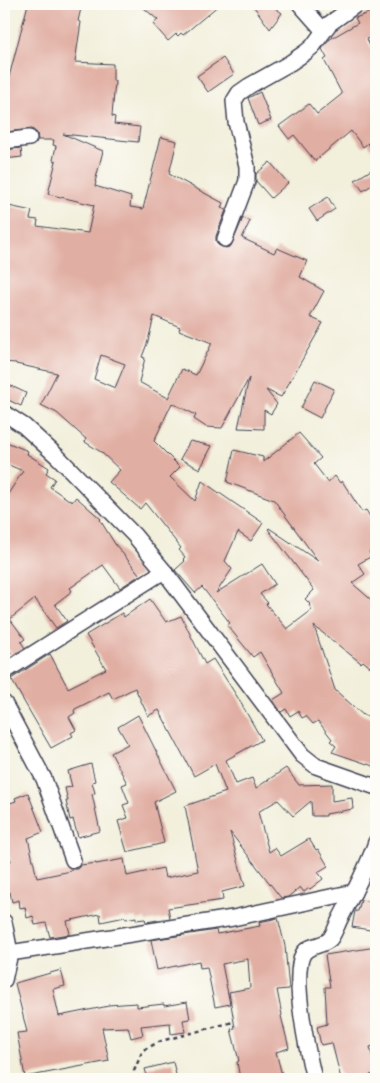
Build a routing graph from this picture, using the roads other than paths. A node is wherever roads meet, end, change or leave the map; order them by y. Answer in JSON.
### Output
{"nodes":[{"id":1,"x":300,"y":4,"type":"edge"},
{"id":2,"x":357,"y":4,"type":"edge"},
{"id":3,"x":323,"y":30,"type":"junction"},
{"id":4,"x":30,"y":138,"type":"dead end"},
{"id":5,"x":4,"y":141,"type":"edge"},
{"id":6,"x":225,"y":238,"type":"dead end"},
{"id":7,"x":4,"y":413,"type":"edge"},
{"id":8,"x":164,"y":571,"type":"junction"},
{"id":9,"x":4,"y":672,"type":"edge"},
{"id":10,"x":4,"y":704,"type":"edge"},
{"id":11,"x":376,"y":787,"type":"edge"},
{"id":12,"x":376,"y":842,"type":"edge"},
{"id":13,"x":73,"y":860,"type":"dead end"},
{"id":14,"x":354,"y":892,"type":"junction"},
{"id":15,"x":4,"y":922,"type":"edge"},
{"id":16,"x":7,"y":955,"type":"edge"},
{"id":17,"x":4,"y":980,"type":"edge"},
{"id":18,"x":314,"y":1079,"type":"edge"}],
"edges":[{"from":1,"to":3,"type":"street"},
{"from":2,"to":3,"type":"street"},
{"from":3,"to":6,"type":"street"},
{"from":4,"to":5,"type":"street"},
{"from":7,"to":8,"type":"street"},
{"from":8,"to":9,"type":"street"},
{"from":8,"to":11,"type":"street"},
{"from":10,"to":13,"type":"street"},
{"from":12,"to":14,"type":"street"},
{"from":14,"to":16,"type":"street"},
{"from":14,"to":18,"type":"street"},
{"from":15,"to":16,"type":"street"},
{"from":16,"to":17,"type":"street"}]}
